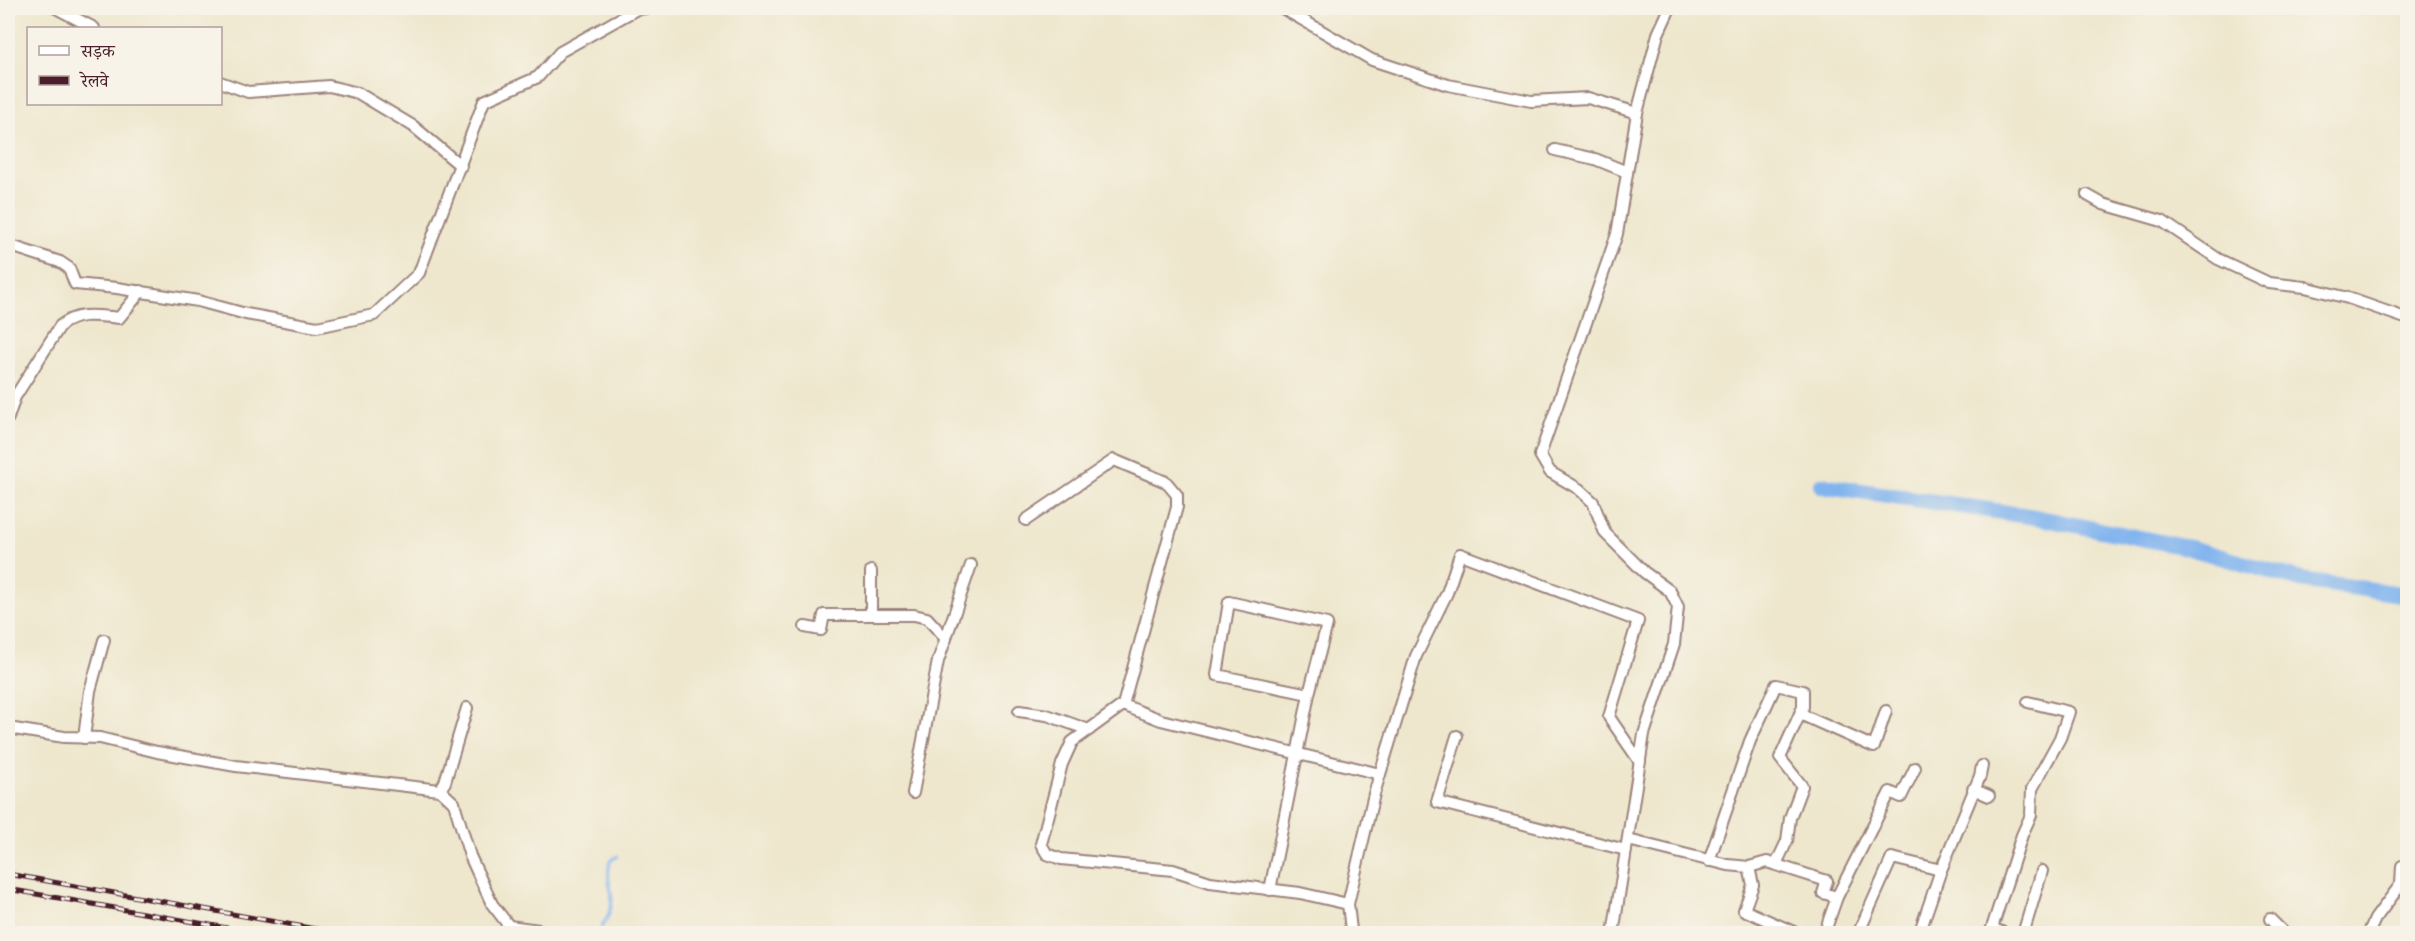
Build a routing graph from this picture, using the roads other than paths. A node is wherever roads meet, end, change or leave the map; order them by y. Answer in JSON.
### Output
{"nodes":[{"id":1,"x":56,"y":8,"type":"edge"},
{"id":2,"x":646,"y":8,"type":"edge"},
{"id":3,"x":1282,"y":8,"type":"edge"},
{"id":4,"x":1670,"y":8,"type":"edge"},
{"id":5,"x":92,"y":27,"type":"edge"},
{"id":6,"x":222,"y":83,"type":"edge"},
{"id":7,"x":1637,"y":112,"type":"junction"},
{"id":8,"x":1555,"y":150,"type":"dead end"},
{"id":9,"x":460,"y":166,"type":"junction"},
{"id":10,"x":1627,"y":172,"type":"junction"},
{"id":11,"x":2087,"y":195,"type":"dead end"},
{"id":12,"x":8,"y":245,"type":"edge"},
{"id":13,"x":141,"y":291,"type":"junction"},
{"id":14,"x":2408,"y":319,"type":"edge"},
{"id":15,"x":11,"y":396,"type":"edge"},
{"id":16,"x":8,"y":418,"type":"edge"},
{"id":17,"x":1026,"y":520,"type":"dead end"},
{"id":18,"x":971,"y":565,"type":"dead end"},
{"id":19,"x":871,"y":571,"type":"dead end"},
{"id":20,"x":871,"y":615,"type":"junction"},
{"id":21,"x":805,"y":627,"type":"dead end"},
{"id":22,"x":945,"y":639,"type":"junction"},
{"id":23,"x":104,"y":640,"type":"dead end"},
{"id":24,"x":1309,"y":694,"type":"junction"},
{"id":25,"x":2028,"y":702,"type":"dead end"},
{"id":26,"x":1123,"y":705,"type":"junction"},
{"id":27,"x":467,"y":708,"type":"dead end"},
{"id":28,"x":1019,"y":711,"type":"dead end"},
{"id":29,"x":1886,"y":711,"type":"dead end"},
{"id":30,"x":1800,"y":714,"type":"junction"},
{"id":31,"x":8,"y":728,"type":"edge"},
{"id":32,"x":1089,"y":730,"type":"junction"},
{"id":33,"x":1457,"y":736,"type":"dead end"},
{"id":34,"x":84,"y":738,"type":"junction"},
{"id":35,"x":1298,"y":753,"type":"junction"},
{"id":36,"x":1640,"y":762,"type":"junction"},
{"id":37,"x":1982,"y":766,"type":"dead end"},
{"id":38,"x":1916,"y":768,"type":"dead end"},
{"id":39,"x":1380,"y":774,"type":"junction"},
{"id":40,"x":1973,"y":789,"type":"junction"},
{"id":41,"x":440,"y":790,"type":"junction"},
{"id":42,"x":913,"y":793,"type":"dead end"},
{"id":43,"x":1989,"y":796,"type":"dead end"},
{"id":44,"x":1627,"y":845,"type":"junction"},
{"id":45,"x":1709,"y":861,"type":"junction"},
{"id":46,"x":1777,"y":862,"type":"dead end"},
{"id":47,"x":1749,"y":867,"type":"junction"},
{"id":48,"x":2408,"y":867,"type":"edge"},
{"id":49,"x":1941,"y":870,"type":"junction"},
{"id":50,"x":2042,"y":871,"type":"dead end"},
{"id":51,"x":1270,"y":890,"type":"junction"},
{"id":52,"x":1838,"y":897,"type":"junction"},
{"id":53,"x":1348,"y":904,"type":"junction"},
{"id":54,"x":2270,"y":919,"type":"dead end"},
{"id":55,"x":509,"y":930,"type":"edge"},
{"id":56,"x":533,"y":933,"type":"edge"},
{"id":57,"x":1354,"y":933,"type":"edge"},
{"id":58,"x":1613,"y":933,"type":"edge"},
{"id":59,"x":1798,"y":933,"type":"edge"},
{"id":60,"x":1824,"y":933,"type":"edge"},
{"id":61,"x":1858,"y":933,"type":"edge"},
{"id":62,"x":1919,"y":933,"type":"edge"},
{"id":63,"x":2006,"y":933,"type":"edge"},
{"id":64,"x":2023,"y":933,"type":"edge"},
{"id":65,"x":2285,"y":933,"type":"edge"},
{"id":66,"x":2368,"y":933,"type":"edge"}],
"edges":[{"from":1,"to":5,"type":"street"},
{"from":2,"to":9,"type":"street"},
{"from":3,"to":7,"type":"street"},
{"from":4,"to":7,"type":"street"},
{"from":6,"to":9,"type":"street"},
{"from":7,"to":10,"type":"street"},
{"from":8,"to":10,"type":"street"},
{"from":9,"to":13,"type":"street"},
{"from":10,"to":36,"type":"street"},
{"from":11,"to":14,"type":"street"},
{"from":12,"to":13,"type":"street"},
{"from":13,"to":15,"type":"street"},
{"from":15,"to":16,"type":"street"},
{"from":17,"to":26,"type":"street"},
{"from":18,"to":22,"type":"street"},
{"from":19,"to":20,"type":"street"},
{"from":20,"to":21,"type":"street"},
{"from":20,"to":22,"type":"street"},
{"from":22,"to":42,"type":"street"},
{"from":23,"to":34,"type":"street"},
{"from":24,"to":24,"type":"street"},
{"from":24,"to":35,"type":"street"},
{"from":25,"to":63,"type":"street"},
{"from":26,"to":32,"type":"street"},
{"from":26,"to":35,"type":"street"},
{"from":27,"to":41,"type":"street"},
{"from":28,"to":32,"type":"street"},
{"from":29,"to":30,"type":"street"},
{"from":30,"to":45,"type":"street"},
{"from":30,"to":46,"type":"street"},
{"from":31,"to":34,"type":"street"},
{"from":32,"to":51,"type":"street"},
{"from":33,"to":44,"type":"street"},
{"from":34,"to":41,"type":"street"},
{"from":35,"to":39,"type":"street"},
{"from":35,"to":51,"type":"street"},
{"from":36,"to":39,"type":"street"},
{"from":36,"to":44,"type":"street"},
{"from":37,"to":40,"type":"street"},
{"from":38,"to":52,"type":"street"},
{"from":39,"to":53,"type":"street"},
{"from":40,"to":43,"type":"street"},
{"from":40,"to":49,"type":"street"},
{"from":41,"to":55,"type":"street"},
{"from":44,"to":45,"type":"street"},
{"from":44,"to":58,"type":"street"},
{"from":45,"to":47,"type":"street"},
{"from":47,"to":52,"type":"street"},
{"from":47,"to":59,"type":"street"},
{"from":48,"to":66,"type":"street"},
{"from":49,"to":61,"type":"street"},
{"from":49,"to":62,"type":"street"},
{"from":50,"to":64,"type":"street"},
{"from":51,"to":53,"type":"street"},
{"from":52,"to":60,"type":"street"},
{"from":53,"to":57,"type":"street"},
{"from":54,"to":65,"type":"street"},
{"from":55,"to":56,"type":"street"}]}
